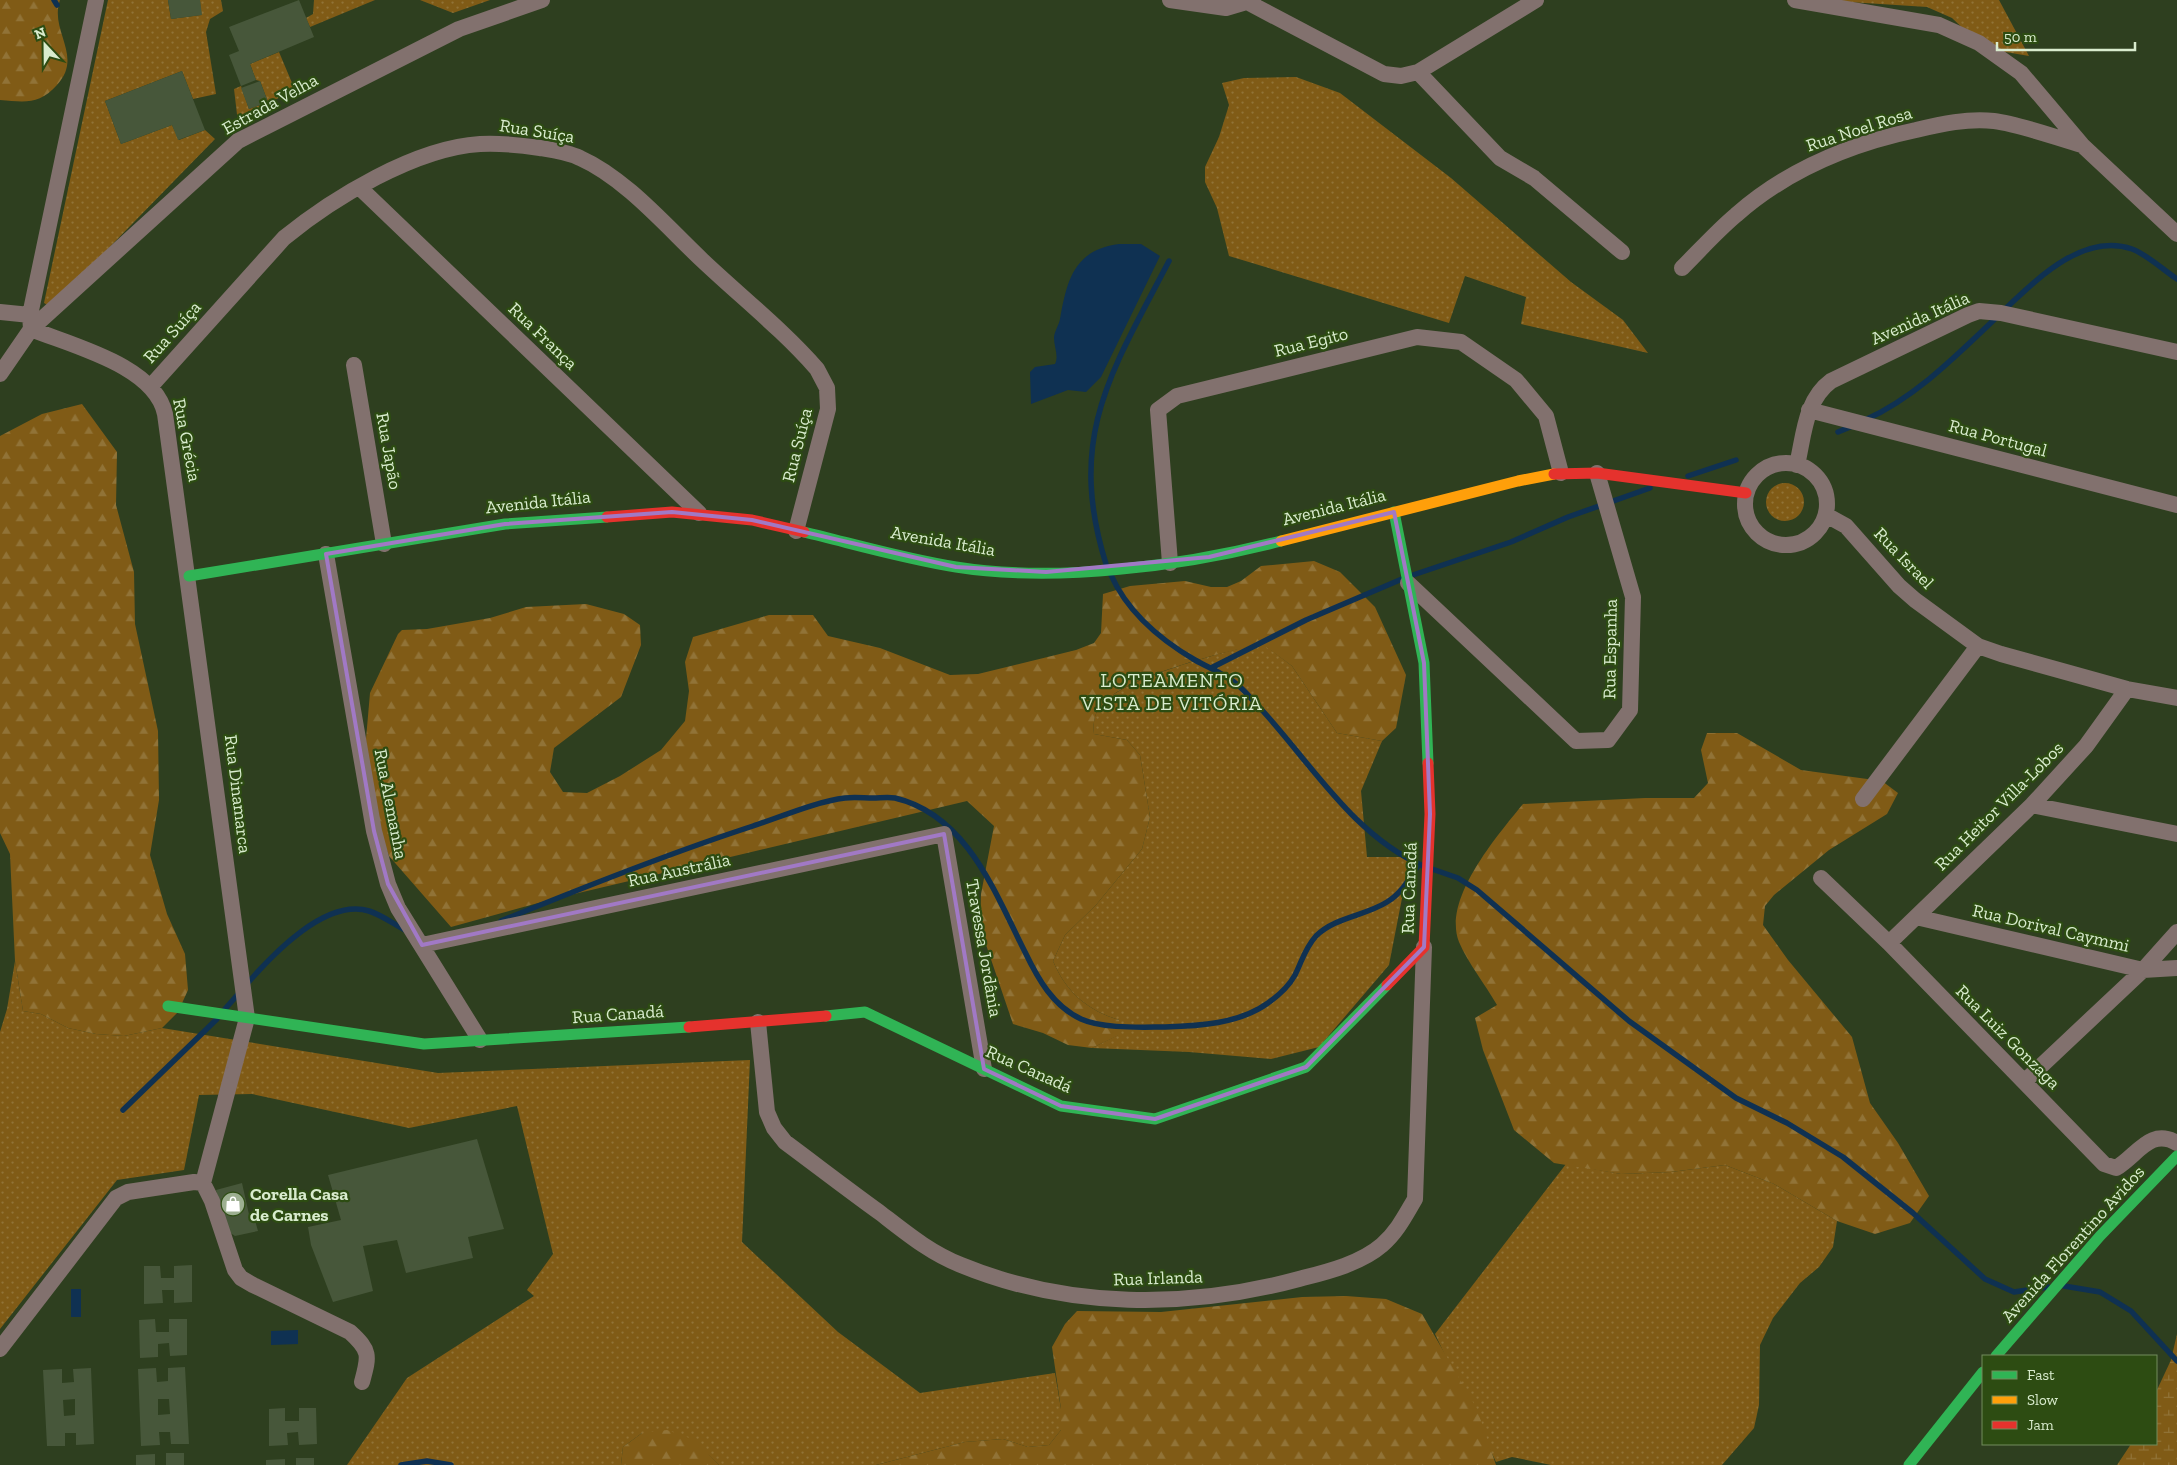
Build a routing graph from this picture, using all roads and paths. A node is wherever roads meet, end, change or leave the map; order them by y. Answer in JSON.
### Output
{"nodes":[{"id":1,"x":96,"y":0,"type":"edge"},
{"id":2,"x":542,"y":0,"type":"edge"},
{"id":3,"x":1170,"y":0,"type":"edge"},
{"id":4,"x":1536,"y":0,"type":"edge"},
{"id":5,"x":1795,"y":0,"type":"edge"},
{"id":6,"x":1251,"y":1,"type":"edge"},
{"id":7,"x":1418,"y":72,"type":"junction"},
{"id":8,"x":2082,"y":145,"type":"junction"},
{"id":9,"x":359,"y":188,"type":"junction"},
{"id":10,"x":2177,"y":234,"type":"edge"},
{"id":11,"x":1622,"y":252,"type":"dead end"},
{"id":12,"x":1682,"y":268,"type":"dead end"},
{"id":13,"x":0,"y":312,"type":"edge"},
{"id":14,"x":30,"y":322,"type":"junction"},
{"id":15,"x":2177,"y":352,"type":"edge"},
{"id":16,"x":354,"y":365,"type":"dead end"},
{"id":17,"x":0,"y":374,"type":"edge"},
{"id":18,"x":151,"y":386,"type":"junction"},
{"id":19,"x":1810,"y":410,"type":"junction"},
{"id":20,"x":1797,"y":464,"type":"junction"},
{"id":21,"x":1560,"y":473,"type":"junction"},
{"id":22,"x":1597,"y":473,"type":"junction"},
{"id":23,"x":1746,"y":493,"type":"junction"},
{"id":24,"x":2177,"y":505,"type":"edge"},
{"id":25,"x":1394,"y":512,"type":"junction"},
{"id":26,"x":699,"y":513,"type":"junction"},
{"id":27,"x":1826,"y":515,"type":"junction"},
{"id":28,"x":796,"y":531,"type":"junction"},
{"id":29,"x":384,"y":544,"type":"junction"},
{"id":30,"x":326,"y":554,"type":"junction"},
{"id":31,"x":1170,"y":563,"type":"junction"},
{"id":32,"x":189,"y":576,"type":"junction"},
{"id":33,"x":1408,"y":583,"type":"junction"},
{"id":34,"x":1978,"y":646,"type":"junction"},
{"id":35,"x":2127,"y":689,"type":"junction"},
{"id":36,"x":2177,"y":698,"type":"edge"},
{"id":37,"x":1863,"y":799,"type":"dead end"},
{"id":38,"x":2032,"y":804,"type":"junction"},
{"id":39,"x":944,"y":834,"type":"joint"},
{"id":40,"x":2177,"y":834,"type":"edge"},
{"id":41,"x":1821,"y":878,"type":"dead end"},
{"id":42,"x":1916,"y":916,"type":"junction"},
{"id":43,"x":2177,"y":932,"type":"edge"},
{"id":44,"x":1889,"y":943,"type":"junction"},
{"id":45,"x":422,"y":946,"type":"junction"},
{"id":46,"x":1424,"y":947,"type":"junction"},
{"id":47,"x":2177,"y":968,"type":"edge"},
{"id":48,"x":2143,"y":970,"type":"junction"},
{"id":49,"x":168,"y":1006,"type":"dead end"},
{"id":50,"x":247,"y":1018,"type":"junction"},
{"id":51,"x":758,"y":1022,"type":"junction"},
{"id":52,"x":480,"y":1040,"type":"junction"},
{"id":53,"x":984,"y":1069,"type":"junction"},
{"id":54,"x":2025,"y":1082,"type":"junction"},
{"id":55,"x":2177,"y":1143,"type":"edge"},
{"id":56,"x":2177,"y":1156,"type":"edge"},
{"id":57,"x":203,"y":1183,"type":"junction"},
{"id":58,"x":0,"y":1349,"type":"edge"},
{"id":59,"x":1997,"y":1355,"type":"edge"},
{"id":60,"x":1982,"y":1373,"type":"edge"},
{"id":61,"x":362,"y":1382,"type":"dead end"},
{"id":62,"x":1909,"y":1465,"type":"edge"}],
"edges":[{"from":1,"to":14,"type":"street"},
{"from":2,"to":14,"type":"street","name":"Estrada Velha"},
{"from":3,"to":6,"type":"street"},
{"from":4,"to":7,"type":"street"},
{"from":5,"to":8,"type":"street"},
{"from":6,"to":7,"type":"street"},
{"from":7,"to":11,"type":"street"},
{"from":8,"to":10,"type":"street"},
{"from":8,"to":12,"type":"street","name":"Rua Noel Rosa"},
{"from":9,"to":18,"type":"street","name":"Rua Suíça"},
{"from":9,"to":26,"type":"street","name":"Rua França"},
{"from":9,"to":28,"type":"street","name":"Rua Suíça"},
{"from":13,"to":14,"type":"street","name":"Rua Grécia"},
{"from":14,"to":17,"type":"street","name":"Estrada Velha"},
{"from":14,"to":18,"type":"street","name":"Rua Grécia"},
{"from":15,"to":19,"type":"street","name":"Avenida Itália"},
{"from":16,"to":29,"type":"street","name":"Rua Japão"},
{"from":18,"to":32,"type":"street","name":"Rua Grécia"},
{"from":19,"to":20,"type":"street","name":"Avenida Itália"},
{"from":19,"to":24,"type":"street","name":"Rua Portugal"},
{"from":20,"to":23,"type":"street"},
{"from":20,"to":27,"type":"street"},
{"from":21,"to":22,"type":"street","name":"Avenida Itália"},
{"from":21,"to":25,"type":"street","name":"Avenida Itália"},
{"from":21,"to":31,"type":"street","name":"Rua Egito"},
{"from":22,"to":23,"type":"street","name":"Avenida Itália"},
{"from":22,"to":33,"type":"street","name":"Rua Espanha"},
{"from":23,"to":27,"type":"street"},
{"from":25,"to":31,"type":"street","name":"Avenida Itália"},
{"from":25,"to":33,"type":"street","name":"Rua Canadá"},
{"from":26,"to":28,"type":"street","name":"Avenida Itália"},
{"from":26,"to":29,"type":"street","name":"Avenida Itália"},
{"from":27,"to":34,"type":"street","name":"Rua Israel"},
{"from":28,"to":31,"type":"street","name":"Avenida Itália"},
{"from":29,"to":30,"type":"street","name":"Avenida Itália"},
{"from":30,"to":32,"type":"street","name":"Avenida Itália"},
{"from":30,"to":45,"type":"street","name":"Rua Alemanha"},
{"from":32,"to":50,"type":"street","name":"Rua Dinamarca"},
{"from":33,"to":46,"type":"street","name":"Rua Canadá"},
{"from":34,"to":35,"type":"street","name":"Rua Israel"},
{"from":34,"to":37,"type":"street"},
{"from":35,"to":36,"type":"street","name":"Rua Israel"},
{"from":35,"to":38,"type":"street","name":"Rua Heitor Villa-Lobos"},
{"from":38,"to":40,"type":"street"},
{"from":38,"to":42,"type":"street","name":"Rua Heitor Villa-Lobos"},
{"from":39,"to":45,"type":"street","name":"Rua Austrália"},
{"from":39,"to":53,"type":"street","name":"Travessa Jordânia"},
{"from":41,"to":44,"type":"street","name":"Rua Luiz Gonzaga"},
{"from":42,"to":44,"type":"street","name":"Rua Heitor Villa-Lobos"},
{"from":42,"to":48,"type":"street","name":"Rua Dorival Caymmi"},
{"from":43,"to":48,"type":"street"},
{"from":44,"to":54,"type":"street","name":"Rua Luiz Gonzaga"},
{"from":45,"to":52,"type":"street","name":"Rua Alemanha"},
{"from":46,"to":51,"type":"street","name":"Rua Irlanda"},
{"from":46,"to":53,"type":"street","name":"Rua Canadá"},
{"from":47,"to":48,"type":"street","name":"Rua Dorival Caymmi"},
{"from":48,"to":54,"type":"street"},
{"from":49,"to":50,"type":"street","name":"Rua Canadá"},
{"from":50,"to":52,"type":"street","name":"Rua Canadá"},
{"from":50,"to":57,"type":"street"},
{"from":51,"to":52,"type":"street","name":"Rua Canadá"},
{"from":51,"to":53,"type":"street","name":"Rua Canadá"},
{"from":54,"to":55,"type":"street","name":"Rua Luiz Gonzaga"},
{"from":56,"to":59,"type":"street","name":"Avenida Florentino Avidos"},
{"from":57,"to":58,"type":"street"},
{"from":57,"to":61,"type":"street"},
{"from":60,"to":62,"type":"street"}]}
